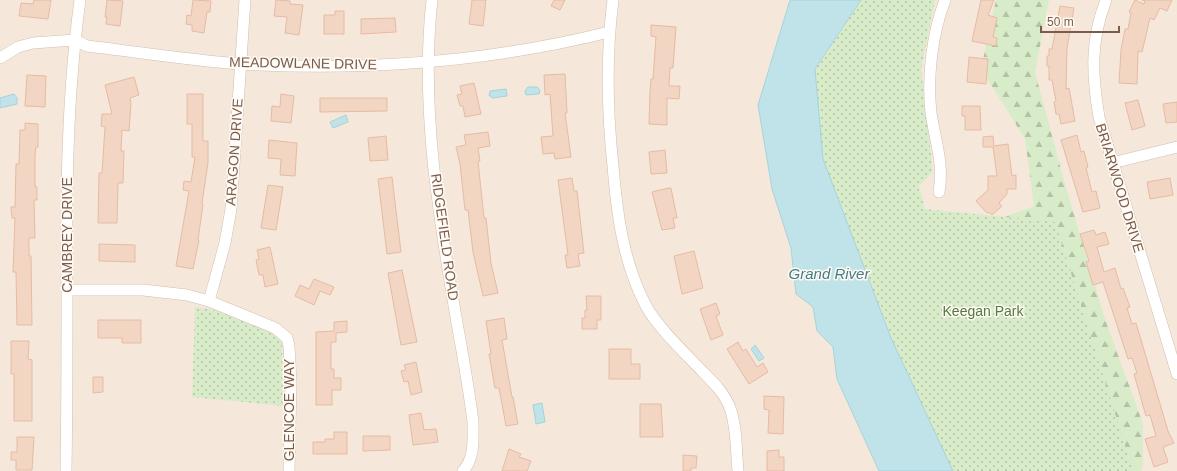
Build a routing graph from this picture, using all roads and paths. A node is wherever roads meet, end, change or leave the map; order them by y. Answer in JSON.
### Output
{"nodes":[{"id":1,"x":80,"y":0,"type":"edge"},
{"id":2,"x":245,"y":0,"type":"edge"},
{"id":3,"x":432,"y":0,"type":"edge"},
{"id":4,"x":613,"y":0,"type":"edge"},
{"id":5,"x":945,"y":0,"type":"edge"},
{"id":6,"x":1106,"y":0,"type":"edge"},
{"id":7,"x":609,"y":32,"type":"junction"},
{"id":8,"x":74,"y":40,"type":"junction"},
{"id":9,"x":0,"y":58,"type":"edge"},
{"id":10,"x":429,"y":61,"type":"junction"},
{"id":11,"x":240,"y":64,"type":"junction"},
{"id":12,"x":1177,"y":147,"type":"edge"},
{"id":13,"x":1112,"y":163,"type":"junction"},
{"id":14,"x":938,"y":192,"type":"dead end"},
{"id":15,"x":67,"y":290,"type":"junction"},
{"id":16,"x":209,"y":301,"type":"junction"},
{"id":17,"x":1177,"y":374,"type":"edge"},
{"id":18,"x":66,"y":471,"type":"edge"},
{"id":19,"x":289,"y":471,"type":"edge"},
{"id":20,"x":463,"y":471,"type":"edge"},
{"id":21,"x":738,"y":471,"type":"edge"}],
"edges":[{"from":1,"to":8,"type":"street","name":"CAMBREY DRIVE"},
{"from":2,"to":11,"type":"street","name":"ARAGON DRIVE"},
{"from":3,"to":10,"type":"street","name":"RIDGEFIELD ROAD"},
{"from":4,"to":7,"type":"street"},
{"from":5,"to":14,"type":"street"},
{"from":6,"to":13,"type":"street","name":"BRIARWOOD DRIVE"},
{"from":7,"to":10,"type":"street","name":"MEADOWLANE DRIVE"},
{"from":7,"to":21,"type":"street"},
{"from":8,"to":9,"type":"street","name":"MEADOWLANE DRIVE"},
{"from":8,"to":11,"type":"street","name":"MEADOWLANE DRIVE"},
{"from":8,"to":15,"type":"street","name":"CAMBREY DRIVE"},
{"from":10,"to":11,"type":"street","name":"MEADOWLANE DRIVE"},
{"from":10,"to":20,"type":"street","name":"RIDGEFIELD ROAD"},
{"from":11,"to":16,"type":"street","name":"ARAGON DRIVE"},
{"from":12,"to":13,"type":"street"},
{"from":13,"to":17,"type":"street","name":"BRIARWOOD DRIVE"},
{"from":15,"to":16,"type":"street","name":"GLENCOE WAY"},
{"from":15,"to":18,"type":"street","name":"CAMBREY DRIVE"},
{"from":16,"to":19,"type":"street","name":"GLENCOE WAY"}]}
